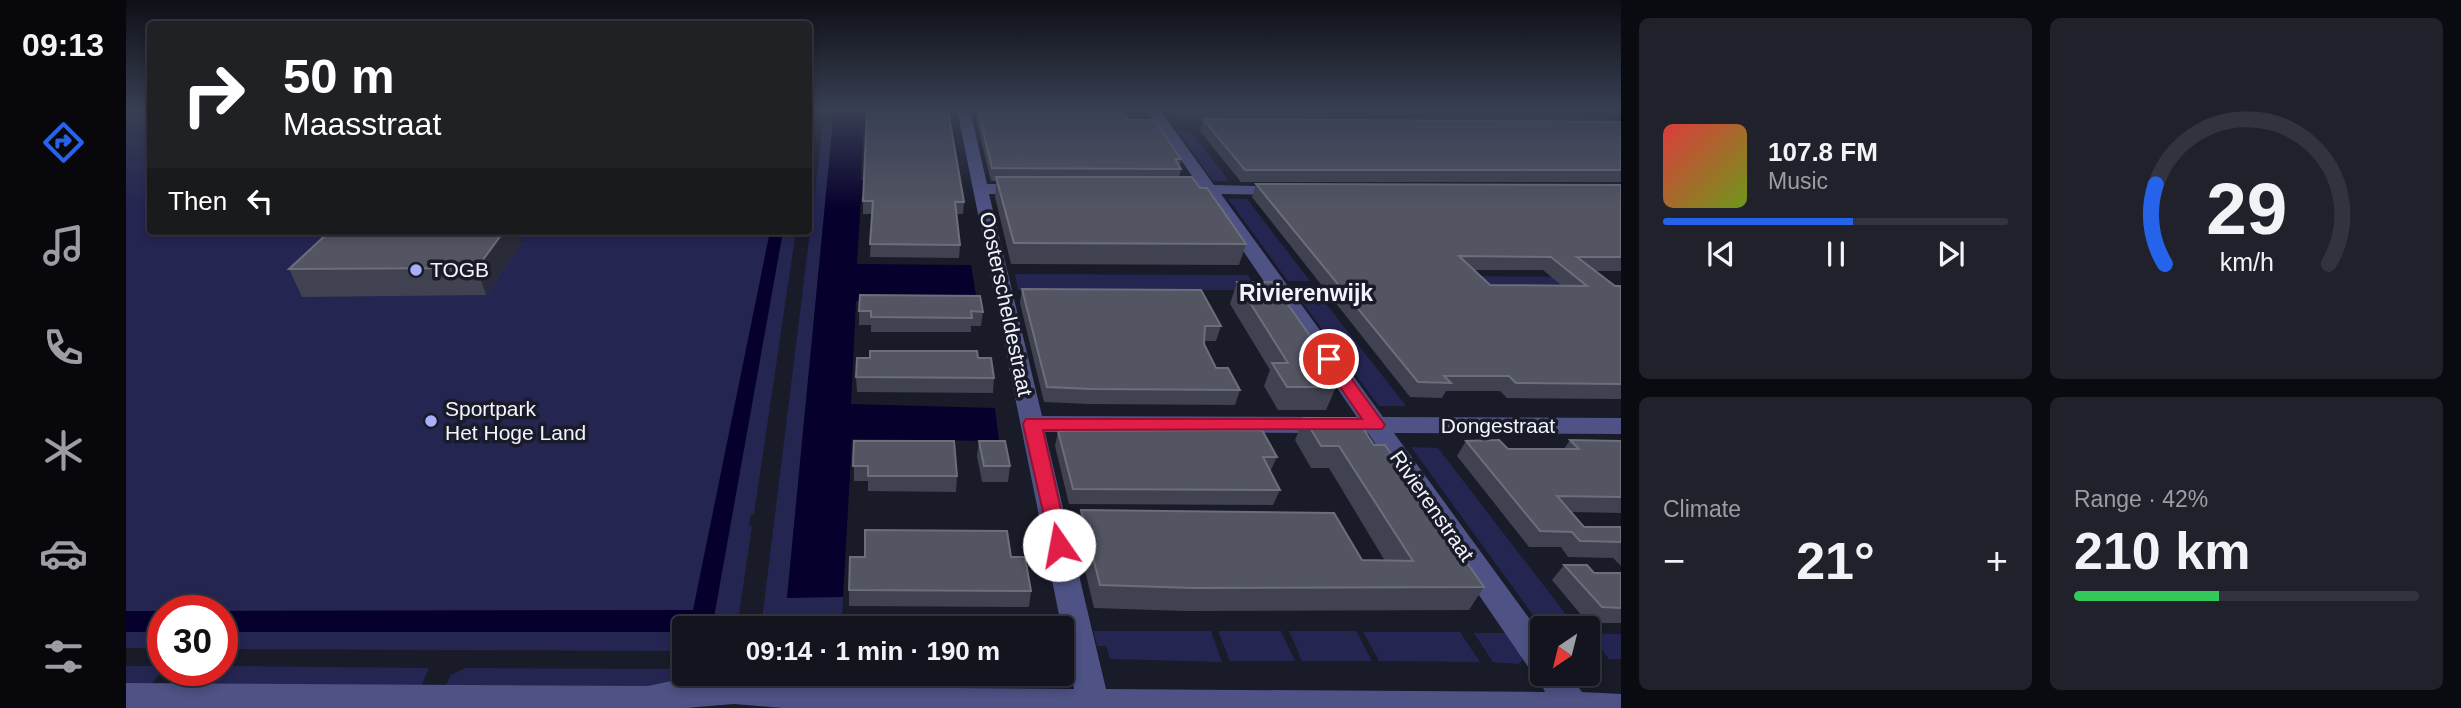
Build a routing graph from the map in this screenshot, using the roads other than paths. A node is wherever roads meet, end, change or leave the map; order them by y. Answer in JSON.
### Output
{"nodes":[{"id":1,"x":971,"y":143,"type":"edge"},
{"id":2,"x":1176,"y":143,"type":"edge"},
{"id":3,"x":981,"y":189,"type":"junction"},
{"id":4,"x":1047,"y":189,"type":"edge"},
{"id":5,"x":1181,"y":189,"type":"edge"},
{"id":6,"x":1208,"y":190,"type":"junction"},
{"id":7,"x":1294,"y":190,"type":"edge"},
{"id":8,"x":1032,"y":424,"type":"junction"},
{"id":9,"x":1376,"y":425,"type":"junction"},
{"id":10,"x":1621,"y":426,"type":"edge"},
{"id":11,"x":1530,"y":644,"type":"edge"},
{"id":12,"x":1558,"y":686,"type":"edge"},
{"id":13,"x":144,"y":702,"type":"edge"},
{"id":14,"x":1093,"y":702,"type":"junction"},
{"id":15,"x":427,"y":704,"type":"edge"},
{"id":16,"x":657,"y":705,"type":"edge"},
{"id":17,"x":810,"y":705,"type":"edge"},
{"id":18,"x":1574,"y":708,"type":"edge"},
{"id":19,"x":1616,"y":708,"type":"edge"}],
"edges":[{"from":1,"to":3,"type":"street","name":"Oosterscheldestraat"},
{"from":2,"to":6,"type":"street","name":"Rivierenstraat"},
{"from":3,"to":4,"type":"street"},
{"from":3,"to":8,"type":"street","name":"Oosterscheldestraat"},
{"from":5,"to":6,"type":"street"},
{"from":6,"to":7,"type":"street"},
{"from":6,"to":9,"type":"street","name":"Rivierenstraat"},
{"from":8,"to":9,"type":"street","name":"Dongestraat"},
{"from":8,"to":14,"type":"street","name":"Oosterscheldestraat"},
{"from":9,"to":10,"type":"street","name":"Dongestraat"},
{"from":9,"to":11,"type":"street","name":"Rivierenstraat"},
{"from":12,"to":18,"type":"street"},
{"from":13,"to":15,"type":"street"},
{"from":14,"to":17,"type":"street"},
{"from":14,"to":18,"type":"street"},
{"from":15,"to":16,"type":"street"},
{"from":16,"to":17,"type":"street"},
{"from":18,"to":19,"type":"street"}]}
